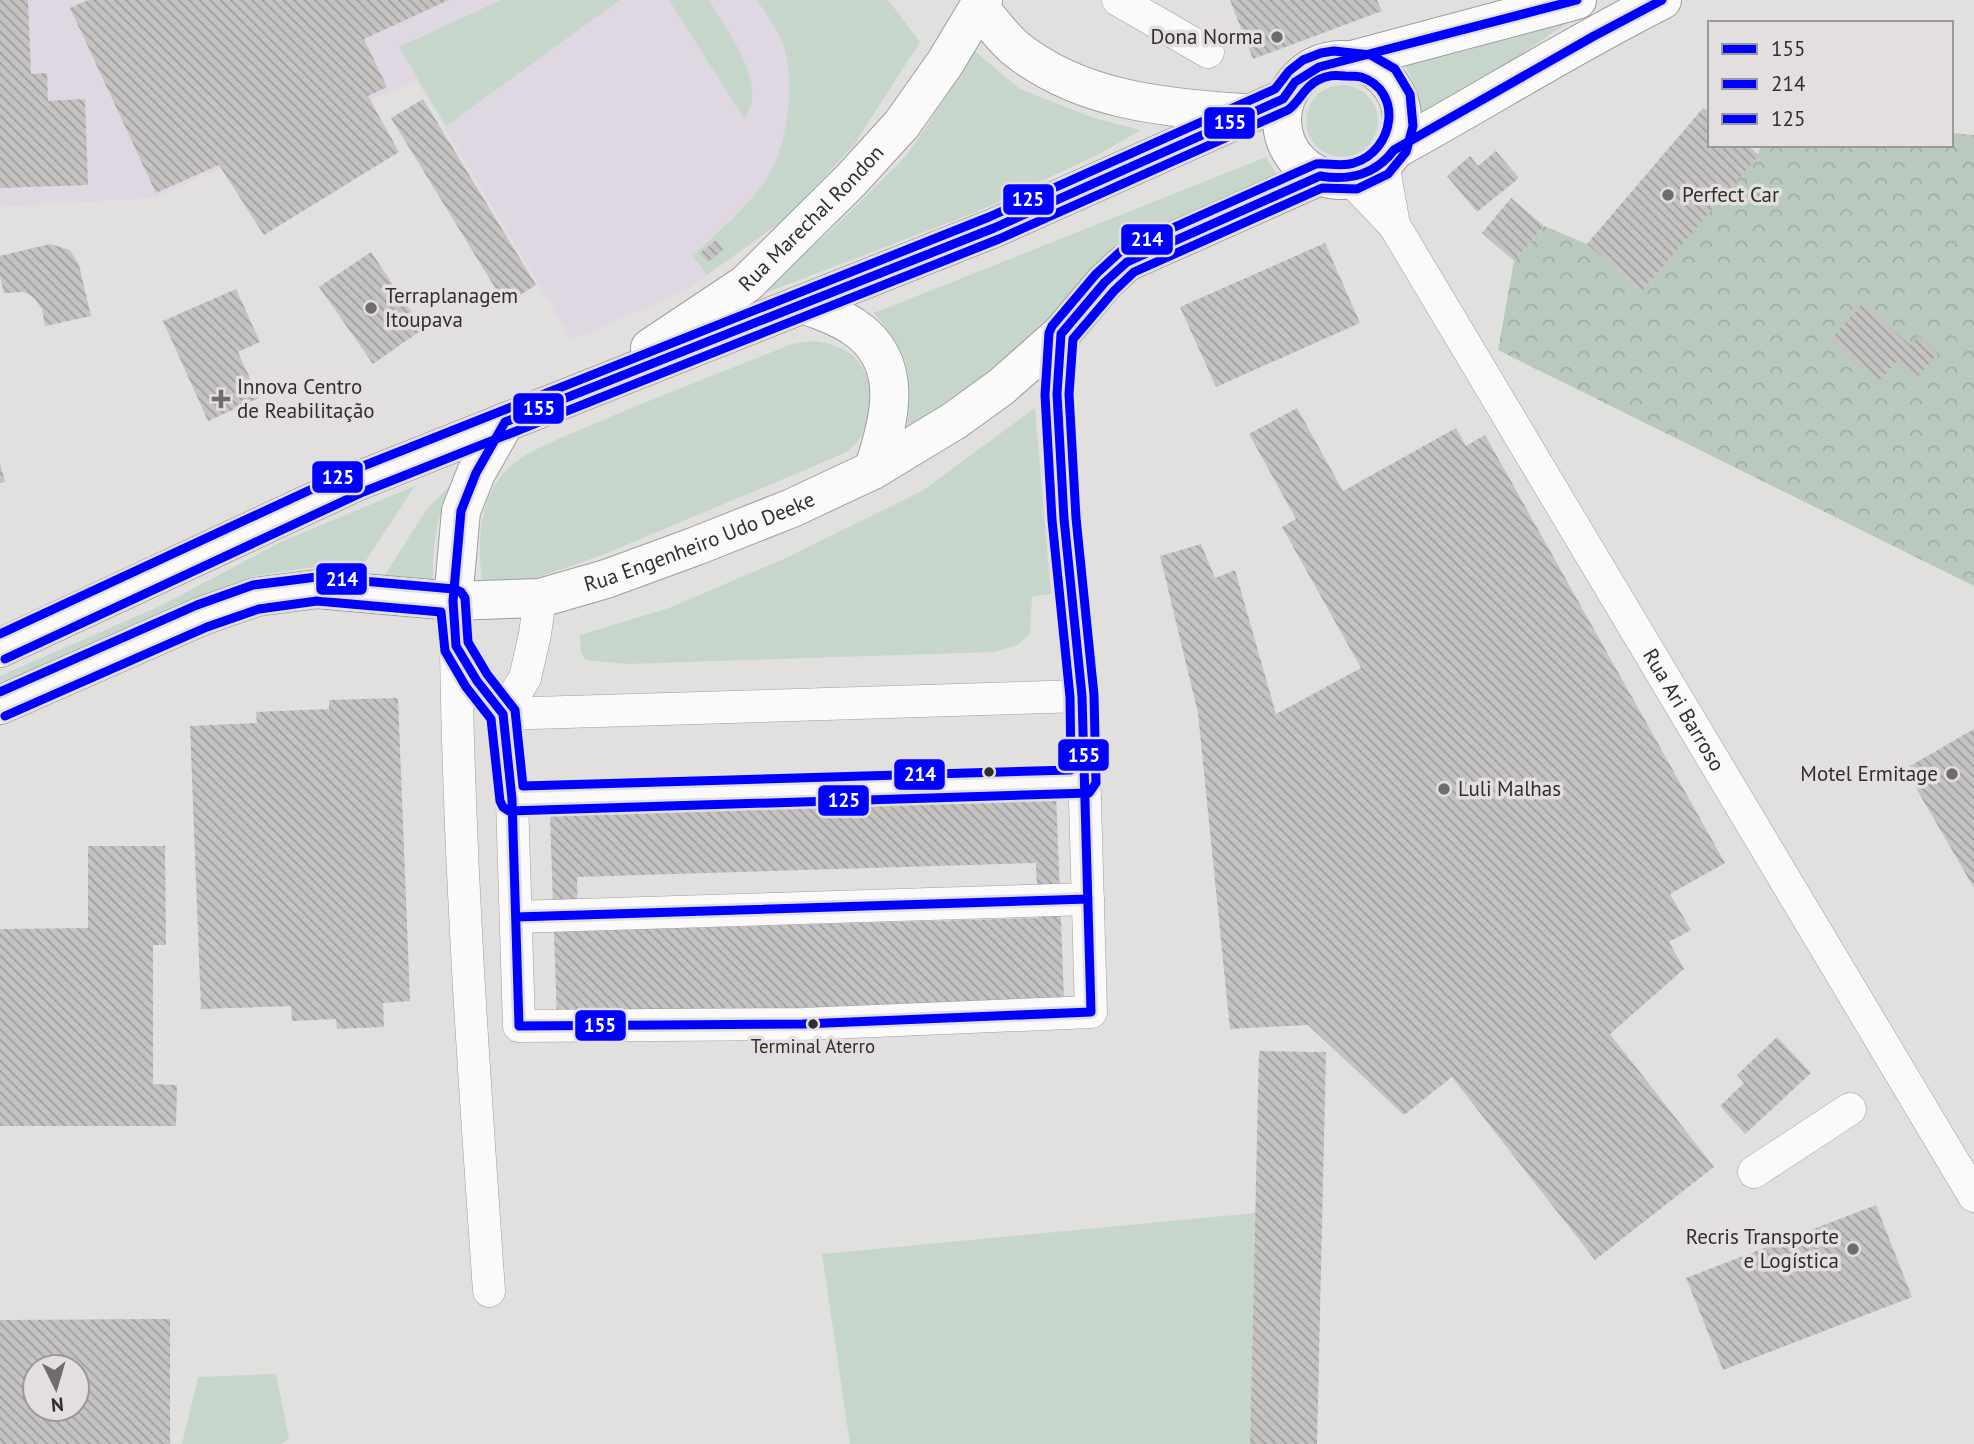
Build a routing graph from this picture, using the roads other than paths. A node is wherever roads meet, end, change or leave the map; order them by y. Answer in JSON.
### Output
{"nodes":[{"id":1,"x":1118,"y":0,"type":"edge"},
{"id":2,"x":1577,"y":0,"type":"edge"},
{"id":3,"x":1662,"y":0,"type":"edge"},
{"id":4,"x":978,"y":3,"type":"edge"},
{"id":5,"x":1208,"y":52,"type":"dead end"},
{"id":6,"x":1348,"y":61,"type":"junction"},
{"id":7,"x":1283,"y":99,"type":"junction"},
{"id":8,"x":1248,"y":113,"type":"junction"},
{"id":9,"x":1362,"y":167,"type":"junction"},
{"id":10,"x":804,"y":304,"type":"junction"},
{"id":11,"x":1061,"y":334,"type":"junction"},
{"id":12,"x":590,"y":388,"type":"junction"},
{"id":13,"x":505,"y":422,"type":"junction"},
{"id":14,"x":873,"y":470,"type":"junction"},
{"id":15,"x":540,"y":598,"type":"junction"},
{"id":16,"x":453,"y":601,"type":"junction"},
{"id":17,"x":456,"y":646,"type":"junction"},
{"id":18,"x":0,"y":648,"type":"edge"},
{"id":19,"x":1082,"y":696,"type":"junction"},
{"id":20,"x":0,"y":705,"type":"edge"},
{"id":21,"x":503,"y":714,"type":"junction"},
{"id":22,"x":1084,"y":782,"type":"junction"},
{"id":23,"x":512,"y":799,"type":"junction"},
{"id":24,"x":1088,"y":900,"type":"junction"},
{"id":25,"x":516,"y":917,"type":"junction"},
{"id":26,"x":1850,"y":1109,"type":"dead end"},
{"id":27,"x":1754,"y":1172,"type":"dead end"},
{"id":28,"x":1974,"y":1196,"type":"edge"},
{"id":29,"x":489,"y":1291,"type":"dead end"}],
"edges":[{"from":1,"to":5,"type":"street"},
{"from":2,"to":6,"type":"main road"},
{"from":3,"to":9,"type":"main road","name":"Rua Engenheiro Udo Deeke"},
{"from":4,"to":8,"type":"main road"},
{"from":4,"to":12,"type":"main road","name":"Rua Marechal Rondon"},
{"from":6,"to":7,"type":"main road"},
{"from":6,"to":9,"type":"main road"},
{"from":7,"to":8,"type":"main road"},
{"from":7,"to":9,"type":"main road"},
{"from":8,"to":10,"type":"main road"},
{"from":9,"to":11,"type":"main road","name":"Rua Engenheiro Udo Deeke"},
{"from":9,"to":28,"type":"street","name":"Rua Ari Barroso"},
{"from":10,"to":12,"type":"main road"},
{"from":10,"to":14,"type":"main road"},
{"from":11,"to":14,"type":"main road","name":"Rua Engenheiro Udo Deeke"},
{"from":11,"to":19,"type":"street"},
{"from":12,"to":13,"type":"main road"},
{"from":13,"to":16,"type":"main road"},
{"from":13,"to":18,"type":"main road"},
{"from":14,"to":15,"type":"main road","name":"Rua Engenheiro Udo Deeke"},
{"from":15,"to":16,"type":"main road","name":"Rua Engenheiro Udo Deeke"},
{"from":15,"to":21,"type":"street"},
{"from":16,"to":17,"type":"street"},
{"from":16,"to":20,"type":"main road","name":"Rua Engenheiro Udo Deeke"},
{"from":17,"to":21,"type":"street"},
{"from":17,"to":29,"type":"street"},
{"from":19,"to":21,"type":"street"},
{"from":19,"to":22,"type":"street"},
{"from":21,"to":23,"type":"street"},
{"from":22,"to":23,"type":"street"},
{"from":22,"to":24,"type":"street"},
{"from":23,"to":25,"type":"street"},
{"from":24,"to":25,"type":"street"},
{"from":24,"to":25,"type":"street"},
{"from":26,"to":27,"type":"street"}]}
